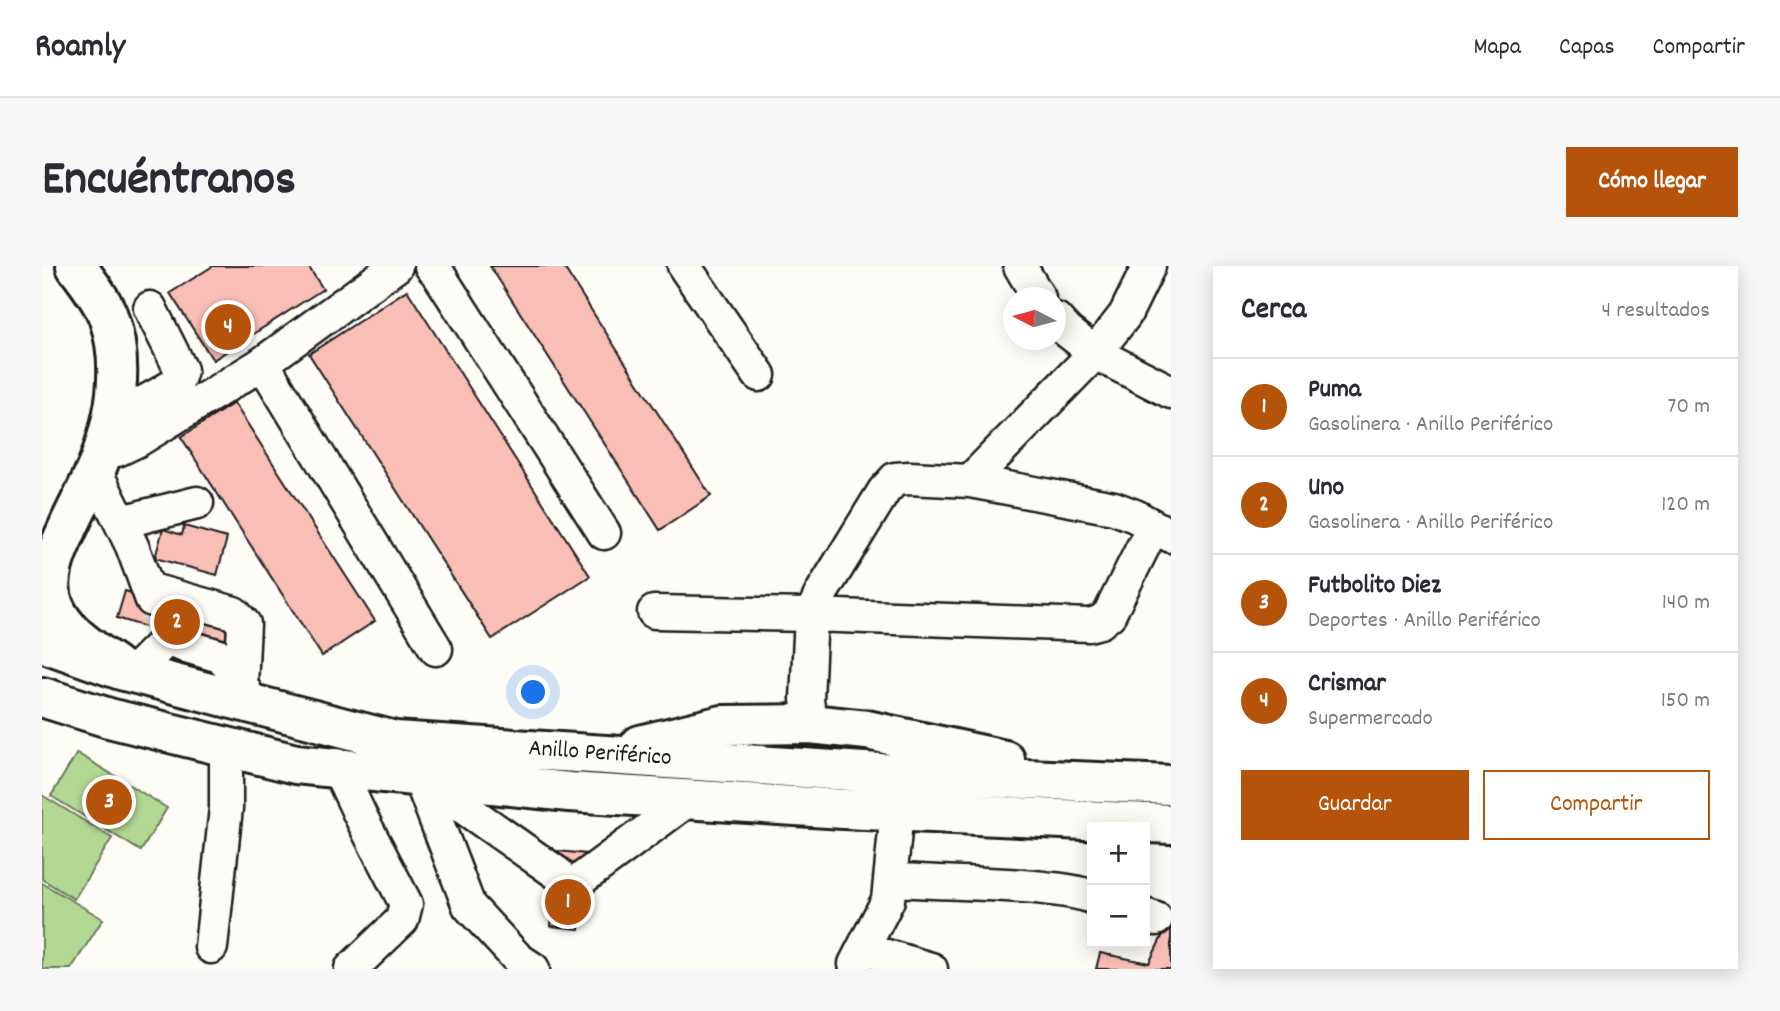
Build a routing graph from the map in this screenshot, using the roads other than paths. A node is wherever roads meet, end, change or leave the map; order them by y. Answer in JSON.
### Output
{"nodes":[{"id":1,"x":396,"y":266,"type":"edge"},
{"id":2,"x":431,"y":266,"type":"edge"},
{"id":3,"x":684,"y":266,"type":"edge"},
{"id":4,"x":1020,"y":266,"type":"edge"},
{"id":5,"x":1149,"y":266,"type":"edge"},
{"id":6,"x":84,"y":269,"type":"edge"},
{"id":7,"x":1032,"y":287,"type":"edge"},
{"id":8,"x":150,"y":308,"type":"dead end"},
{"id":9,"x":1066,"y":329,"type":"edge"},
{"id":10,"x":1095,"y":353,"type":"junction"},
{"id":11,"x":260,"y":365,"type":"junction"},
{"id":12,"x":760,"y":375,"type":"dead end"},
{"id":13,"x":1171,"y":391,"type":"edge"},
{"id":14,"x":102,"y":447,"type":"junction"},
{"id":15,"x":970,"y":481,"type":"junction"},
{"id":16,"x":197,"y":503,"type":"dead end"},
{"id":17,"x":78,"y":505,"type":"junction"},
{"id":18,"x":121,"y":522,"type":"junction"},
{"id":19,"x":1162,"y":531,"type":"edge"},
{"id":20,"x":604,"y":533,"type":"dead end"},
{"id":21,"x":42,"y":539,"type":"edge"},
{"id":22,"x":654,"y":612,"type":"dead end"},
{"id":23,"x":811,"y":615,"type":"junction"},
{"id":24,"x":42,"y":642,"type":"edge"},
{"id":25,"x":436,"y":649,"type":"dead end"},
{"id":26,"x":42,"y":672,"type":"edge"},
{"id":27,"x":127,"y":672,"type":"junction"},
{"id":28,"x":247,"y":695,"type":"junction"},
{"id":29,"x":42,"y":697,"type":"edge"},
{"id":30,"x":810,"y":724,"type":"junction"},
{"id":31,"x":395,"y":741,"type":"junction"},
{"id":32,"x":226,"y":747,"type":"junction"},
{"id":33,"x":606,"y":754,"type":"junction"},
{"id":34,"x":338,"y":768,"type":"junction"},
{"id":35,"x":419,"y":776,"type":"junction"},
{"id":36,"x":1106,"y":781,"type":"junction"},
{"id":37,"x":1170,"y":785,"type":"edge"},
{"id":38,"x":688,"y":800,"type":"junction"},
{"id":39,"x":897,"y":812,"type":"junction"},
{"id":40,"x":1169,"y":824,"type":"edge"},
{"id":41,"x":890,"y":879,"type":"junction"},
{"id":42,"x":1087,"y":895,"type":"edge"},
{"id":43,"x":211,"y":947,"type":"dead end"},
{"id":44,"x":351,"y":969,"type":"edge"},
{"id":45,"x":533,"y":969,"type":"edge"},
{"id":46,"x":932,"y":969,"type":"edge"}],
"edges":[{"from":1,"to":11,"type":"street"},
{"from":2,"to":20,"type":"street"},
{"from":3,"to":12,"type":"street"},
{"from":4,"to":7,"type":"street"},
{"from":5,"to":10,"type":"street"},
{"from":6,"to":14,"type":"main road"},
{"from":8,"to":14,"type":"street"},
{"from":9,"to":10,"type":"street"},
{"from":10,"to":13,"type":"street"},
{"from":10,"to":15,"type":"street"},
{"from":11,"to":14,"type":"street"},
{"from":11,"to":25,"type":"street"},
{"from":14,"to":17,"type":"main road"},
{"from":14,"to":18,"type":"street"},
{"from":15,"to":19,"type":"street"},
{"from":15,"to":23,"type":"street"},
{"from":16,"to":18,"type":"street"},
{"from":17,"to":21,"type":"main road"},
{"from":17,"to":27,"type":"main road"},
{"from":18,"to":28,"type":"street"},
{"from":19,"to":23,"type":"street"},
{"from":22,"to":23,"type":"street"},
{"from":23,"to":30,"type":"street"},
{"from":24,"to":27,"type":"main road","name":"Anillo Periférico"},
{"from":26,"to":31,"type":"main road"},
{"from":27,"to":28,"type":"main road","name":"Anillo Periférico"},
{"from":27,"to":28,"type":"street"},
{"from":28,"to":31,"type":"main road","name":"Anillo Periférico"},
{"from":29,"to":32,"type":"main road","name":"Anillo Periférico"},
{"from":30,"to":33,"type":"main road"},
{"from":30,"to":36,"type":"main road"},
{"from":31,"to":33,"type":"main road","name":"Anillo Periférico"},
{"from":32,"to":34,"type":"main road","name":"Anillo Periférico"},
{"from":32,"to":43,"type":"street"},
{"from":33,"to":36,"type":"main road","name":"Anillo Periférico"},
{"from":34,"to":35,"type":"main road","name":"Anillo Periférico"},
{"from":34,"to":44,"type":"street"},
{"from":35,"to":38,"type":"main road","name":"Anillo Periférico"},
{"from":35,"to":38,"type":"street"},
{"from":35,"to":45,"type":"street"},
{"from":36,"to":37,"type":"main road","name":"Anillo Periférico"},
{"from":38,"to":39,"type":"main road","name":"Anillo Periférico"},
{"from":39,"to":40,"type":"main road","name":"Anillo Periférico"},
{"from":39,"to":41,"type":"street"},
{"from":41,"to":42,"type":"street"},
{"from":41,"to":46,"type":"street"}]}
